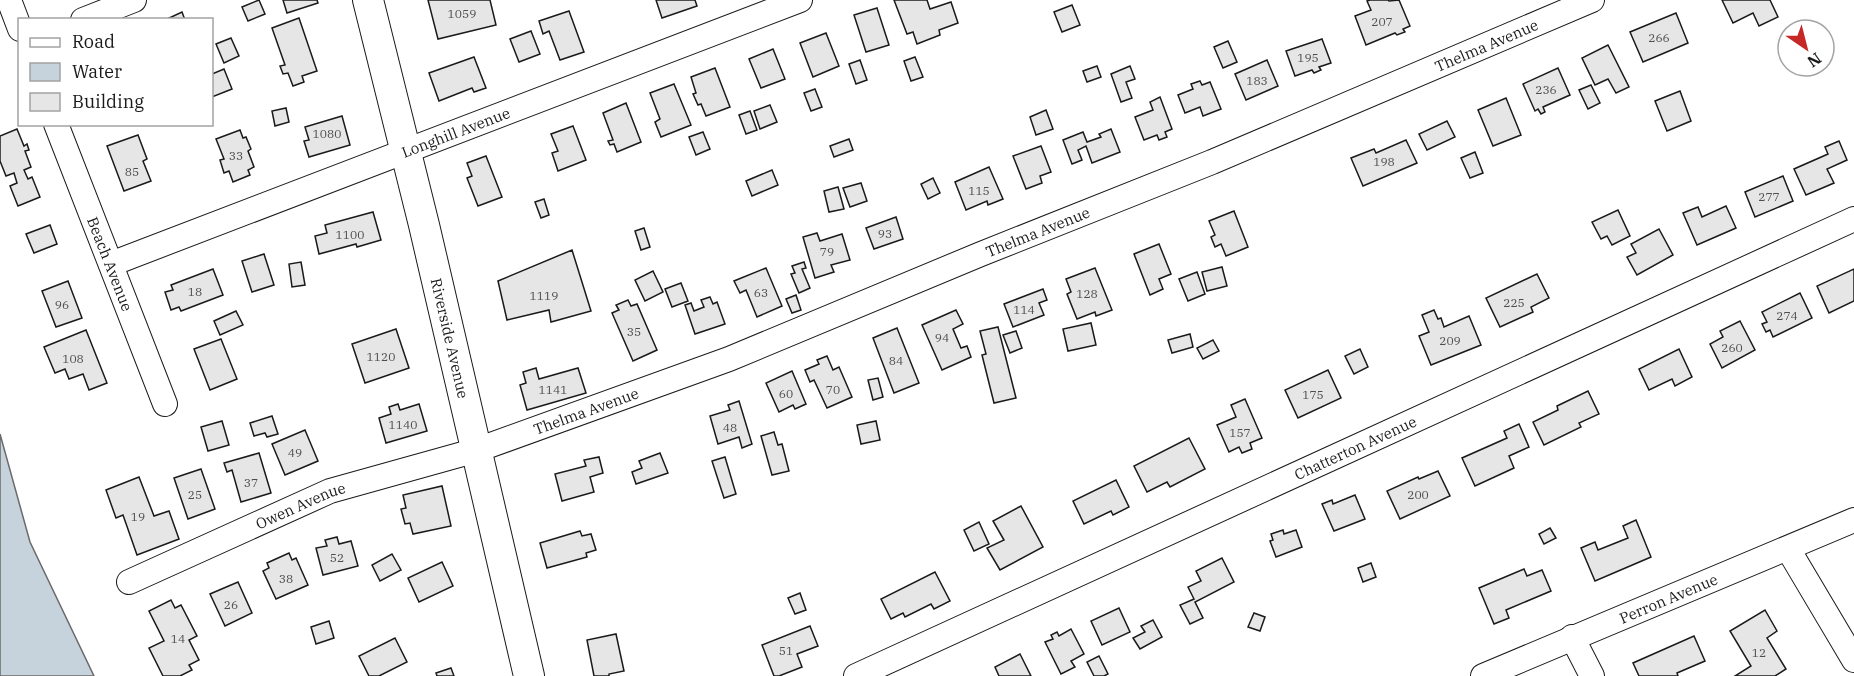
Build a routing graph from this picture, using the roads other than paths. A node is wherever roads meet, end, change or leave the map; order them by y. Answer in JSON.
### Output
{"nodes":[{"id":1,"x":9,"y":0,"type":"edge"},
{"id":2,"x":134,"y":0,"type":"edge"},
{"id":3,"x":368,"y":0,"type":"edge"},
{"id":4,"x":800,"y":0,"type":"edge"},
{"id":5,"x":1592,"y":0,"type":"edge"},
{"id":6,"x":88,"y":18,"type":"edge"},
{"id":7,"x":18,"y":24,"type":"edge"},
{"id":8,"x":57,"y":126,"type":"edge"},
{"id":9,"x":406,"y":151,"type":"junction"},
{"id":10,"x":1854,"y":219,"type":"edge"},
{"id":11,"x":111,"y":264,"type":"junction"},
{"id":12,"x":165,"y":404,"type":"dead end"},
{"id":13,"x":477,"y":450,"type":"junction"},
{"id":14,"x":1854,"y":520,"type":"edge"},
{"id":15,"x":1788,"y":549,"type":"junction"},
{"id":16,"x":129,"y":582,"type":"dead end"},
{"id":17,"x":1572,"y":638,"type":"junction"},
{"id":18,"x":1854,"y":660,"type":"edge"},
{"id":19,"x":529,"y":676,"type":"edge"},
{"id":20,"x":856,"y":676,"type":"edge"},
{"id":21,"x":1483,"y":676,"type":"edge"},
{"id":22,"x":1592,"y":676,"type":"edge"}],
"edges":[{"from":1,"to":7,"type":"street"},
{"from":2,"to":6,"type":"street"},
{"from":3,"to":9,"type":"main road","name":"Riverside Avenue"},
{"from":4,"to":9,"type":"street","name":"Longhill Avenue"},
{"from":5,"to":13,"type":"street","name":"Thelma Avenue"},
{"from":8,"to":11,"type":"street","name":"Beach Avenue"},
{"from":9,"to":11,"type":"street","name":"Longhill Avenue"},
{"from":9,"to":13,"type":"main road","name":"Riverside Avenue"},
{"from":10,"to":20,"type":"street","name":"Chatterton Avenue"},
{"from":11,"to":12,"type":"street","name":"Beach Avenue"},
{"from":13,"to":16,"type":"street","name":"Owen Avenue"},
{"from":13,"to":19,"type":"main road","name":"Riverside Avenue"},
{"from":14,"to":15,"type":"street","name":"Perron Avenue"},
{"from":15,"to":17,"type":"street","name":"Perron Avenue"},
{"from":15,"to":18,"type":"street"},
{"from":17,"to":21,"type":"street","name":"Perron Avenue"},
{"from":17,"to":22,"type":"street"}]}
